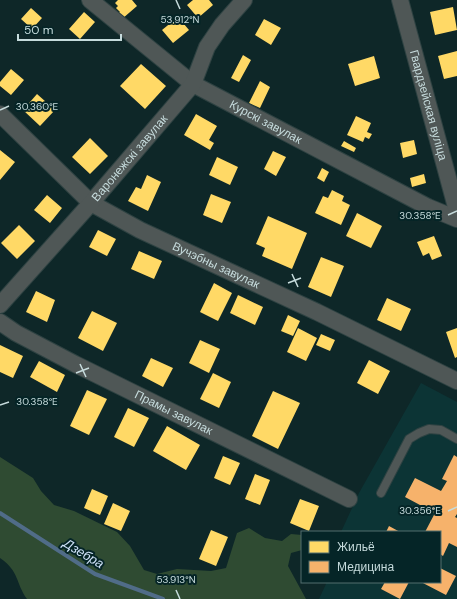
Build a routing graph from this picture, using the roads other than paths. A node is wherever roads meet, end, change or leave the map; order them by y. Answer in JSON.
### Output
{"nodes":[{"id":1,"x":90,"y":0,"type":"edge"},
{"id":2,"x":244,"y":0,"type":"edge"},
{"id":3,"x":400,"y":0,"type":"edge"},
{"id":4,"x":193,"y":84,"type":"junction"},
{"id":5,"x":0,"y":114,"type":"edge"},
{"id":6,"x":91,"y":203,"type":"junction"},
{"id":7,"x":457,"y":211,"type":"edge"},
{"id":8,"x":457,"y":219,"type":"edge"},
{"id":9,"x":0,"y":305,"type":"edge"},
{"id":10,"x":0,"y":322,"type":"edge"},
{"id":11,"x":457,"y":381,"type":"edge"},
{"id":12,"x":457,"y":439,"type":"edge"},
{"id":13,"x":381,"y":493,"type":"dead end"},
{"id":14,"x":349,"y":499,"type":"dead end"}],
"edges":[{"from":1,"to":4,"type":"street","name":"Курскі завулак"},
{"from":2,"to":4,"type":"street","name":"Варонежскі завулак"},
{"from":3,"to":7,"type":"street","name":"Гвардзейская вуліца"},
{"from":4,"to":6,"type":"street","name":"Варонежскі завулак"},
{"from":4,"to":8,"type":"street","name":"Курскі завулак"},
{"from":5,"to":6,"type":"street","name":"Вучэбны завулак"},
{"from":6,"to":9,"type":"street","name":"Варонежскі завулак"},
{"from":6,"to":11,"type":"street","name":"Вучэбны завулак"},
{"from":10,"to":14,"type":"street","name":"Прамы завулак"},
{"from":12,"to":13,"type":"lane"}]}
